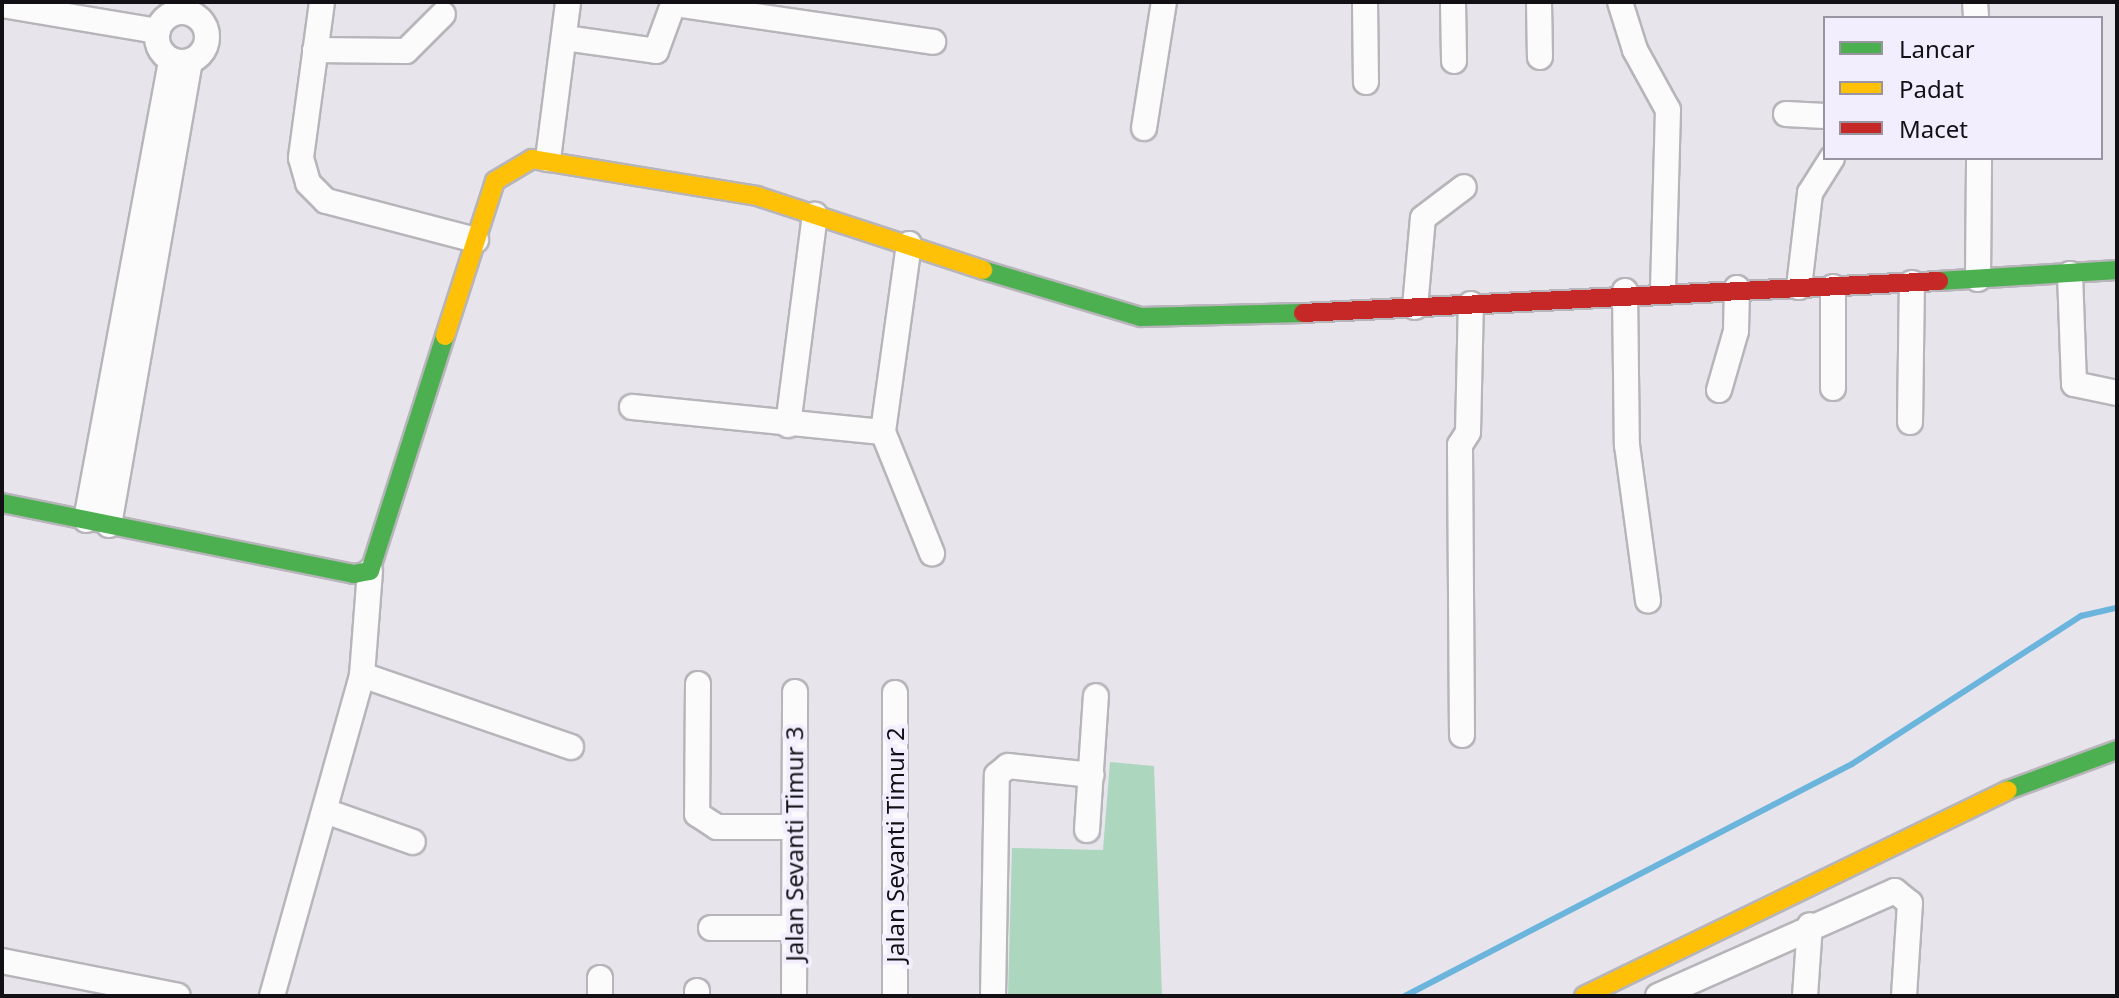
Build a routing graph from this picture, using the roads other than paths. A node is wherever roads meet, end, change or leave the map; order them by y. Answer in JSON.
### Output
{"nodes":[{"id":1,"x":322,"y":2,"type":"edge"},
{"id":2,"x":568,"y":2,"type":"edge"},
{"id":3,"x":1164,"y":2,"type":"edge"},
{"id":4,"x":1365,"y":2,"type":"edge"},
{"id":5,"x":1453,"y":2,"type":"edge"},
{"id":6,"x":1539,"y":2,"type":"edge"},
{"id":7,"x":1620,"y":2,"type":"edge"},
{"id":8,"x":674,"y":3,"type":"edge"},
{"id":9,"x":2,"y":5,"type":"edge"},
{"id":10,"x":186,"y":8,"type":"edge"},
{"id":11,"x":68,"y":9,"type":"edge"},
{"id":12,"x":443,"y":14,"type":"dead end"},
{"id":13,"x":158,"y":31,"type":"junction"},
{"id":14,"x":565,"y":38,"type":"junction"},
{"id":15,"x":933,"y":42,"type":"dead end"},
{"id":16,"x":315,"y":50,"type":"junction"},
{"id":17,"x":1540,"y":57,"type":"dead end"},
{"id":18,"x":181,"y":60,"type":"junction"},
{"id":19,"x":1454,"y":61,"type":"dead end"},
{"id":20,"x":1366,"y":82,"type":"dead end"},
{"id":21,"x":1823,"y":102,"type":"edge"},
{"id":22,"x":1823,"y":116,"type":"edge"},
{"id":23,"x":1144,"y":128,"type":"dead end"},
{"id":24,"x":548,"y":159,"type":"junction"},
{"id":25,"x":1831,"y":160,"type":"edge"},
{"id":26,"x":1979,"y":160,"type":"edge"},
{"id":27,"x":1464,"y":187,"type":"dead end"},
{"id":28,"x":815,"y":215,"type":"junction"},
{"id":29,"x":476,"y":240,"type":"junction"},
{"id":30,"x":909,"y":244,"type":"junction"},
{"id":31,"x":2117,"y":270,"type":"edge"},
{"id":32,"x":2070,"y":274,"type":"junction"},
{"id":33,"x":1978,"y":279,"type":"junction"},
{"id":34,"x":1912,"y":283,"type":"junction"},
{"id":35,"x":1799,"y":287,"type":"junction"},
{"id":36,"x":1833,"y":287,"type":"junction"},
{"id":37,"x":1737,"y":288,"type":"junction"},
{"id":38,"x":1663,"y":290,"type":"junction"},
{"id":39,"x":1625,"y":291,"type":"junction"},
{"id":40,"x":1471,"y":304,"type":"junction"},
{"id":41,"x":1415,"y":307,"type":"junction"},
{"id":42,"x":1833,"y":388,"type":"dead end"},
{"id":43,"x":1719,"y":390,"type":"dead end"},
{"id":44,"x":2117,"y":393,"type":"edge"},
{"id":45,"x":632,"y":407,"type":"dead end"},
{"id":46,"x":1910,"y":422,"type":"dead end"},
{"id":47,"x":788,"y":425,"type":"junction"},
{"id":48,"x":883,"y":432,"type":"junction"},
{"id":49,"x":2,"y":503,"type":"edge"},
{"id":50,"x":98,"y":523,"type":"junction"},
{"id":51,"x":932,"y":553,"type":"dead end"},
{"id":52,"x":370,"y":571,"type":"junction"},
{"id":53,"x":1648,"y":601,"type":"dead end"},
{"id":54,"x":362,"y":675,"type":"junction"},
{"id":55,"x":698,"y":684,"type":"dead end"},
{"id":56,"x":795,"y":692,"type":"dead end"},
{"id":57,"x":895,"y":693,"type":"dead end"},
{"id":58,"x":1096,"y":696,"type":"dead end"},
{"id":59,"x":1462,"y":735,"type":"dead end"},
{"id":60,"x":571,"y":747,"type":"dead end"},
{"id":61,"x":2117,"y":750,"type":"edge"},
{"id":62,"x":1092,"y":775,"type":"junction"},
{"id":63,"x":325,"y":811,"type":"junction"},
{"id":64,"x":793,"y":827,"type":"junction"},
{"id":65,"x":1087,"y":830,"type":"dead end"},
{"id":66,"x":413,"y":842,"type":"dead end"},
{"id":67,"x":1810,"y":925,"type":"junction"},
{"id":68,"x":711,"y":928,"type":"dead end"},
{"id":69,"x":794,"y":928,"type":"junction"},
{"id":70,"x":2,"y":961,"type":"edge"},
{"id":71,"x":1710,"y":969,"type":"junction"},
{"id":72,"x":178,"y":996,"type":"edge"},
{"id":73,"x":272,"y":996,"type":"edge"},
{"id":74,"x":794,"y":996,"type":"edge"},
{"id":75,"x":895,"y":996,"type":"edge"},
{"id":76,"x":993,"y":996,"type":"edge"},
{"id":77,"x":1584,"y":996,"type":"edge"},
{"id":78,"x":1658,"y":996,"type":"edge"},
{"id":79,"x":1708,"y":996,"type":"edge"},
{"id":80,"x":1805,"y":996,"type":"edge"},
{"id":81,"x":1904,"y":996,"type":"edge"}],
"edges":[{"from":1,"to":16,"type":"street"},
{"from":2,"to":14,"type":"street"},
{"from":3,"to":23,"type":"street"},
{"from":4,"to":20,"type":"street"},
{"from":5,"to":19,"type":"street"},
{"from":6,"to":17,"type":"street"},
{"from":7,"to":38,"type":"street"},
{"from":8,"to":14,"type":"street"},
{"from":8,"to":15,"type":"street"},
{"from":9,"to":11,"type":"street"},
{"from":10,"to":13,"type":"street"},
{"from":10,"to":18,"type":"street"},
{"from":11,"to":13,"type":"street"},
{"from":12,"to":16,"type":"street"},
{"from":13,"to":18,"type":"street"},
{"from":14,"to":24,"type":"street"},
{"from":16,"to":29,"type":"street"},
{"from":18,"to":50,"type":"street"},
{"from":21,"to":22,"type":"street"},
{"from":24,"to":28,"type":"street"},
{"from":24,"to":29,"type":"street"},
{"from":25,"to":35,"type":"street"},
{"from":26,"to":33,"type":"street"},
{"from":27,"to":41,"type":"street"},
{"from":28,"to":30,"type":"street"},
{"from":28,"to":47,"type":"street"},
{"from":29,"to":52,"type":"street"},
{"from":30,"to":41,"type":"street"},
{"from":30,"to":48,"type":"street"},
{"from":31,"to":32,"type":"street"},
{"from":32,"to":33,"type":"street"},
{"from":32,"to":44,"type":"street"},
{"from":33,"to":34,"type":"street"},
{"from":34,"to":36,"type":"street"},
{"from":34,"to":46,"type":"street"},
{"from":35,"to":36,"type":"street"},
{"from":35,"to":37,"type":"street"},
{"from":36,"to":42,"type":"street"},
{"from":37,"to":38,"type":"street"},
{"from":37,"to":43,"type":"street"},
{"from":38,"to":39,"type":"street"},
{"from":39,"to":40,"type":"street"},
{"from":39,"to":53,"type":"street"},
{"from":40,"to":41,"type":"street"},
{"from":40,"to":59,"type":"street"},
{"from":45,"to":47,"type":"street"},
{"from":47,"to":48,"type":"street"},
{"from":48,"to":51,"type":"street"},
{"from":49,"to":50,"type":"street"},
{"from":50,"to":52,"type":"street"},
{"from":52,"to":54,"type":"street"},
{"from":54,"to":60,"type":"street"},
{"from":54,"to":63,"type":"street"},
{"from":55,"to":64,"type":"street"},
{"from":56,"to":64,"type":"street","name":"Jalan Sevanti Timur 3"},
{"from":57,"to":75,"type":"street","name":"Jalan Sevanti Timur 2"},
{"from":58,"to":62,"type":"street"},
{"from":61,"to":77,"type":"street"},
{"from":62,"to":65,"type":"street"},
{"from":62,"to":76,"type":"street"},
{"from":63,"to":66,"type":"street"},
{"from":63,"to":73,"type":"street"},
{"from":64,"to":69,"type":"street","name":"Jalan Sevanti Timur 3"},
{"from":67,"to":71,"type":"street"},
{"from":67,"to":80,"type":"street"},
{"from":67,"to":81,"type":"street"},
{"from":68,"to":69,"type":"street"},
{"from":69,"to":74,"type":"street","name":"Jalan Sevanti Timur 3"},
{"from":70,"to":72,"type":"street"},
{"from":71,"to":78,"type":"street"},
{"from":71,"to":79,"type":"street"}]}
